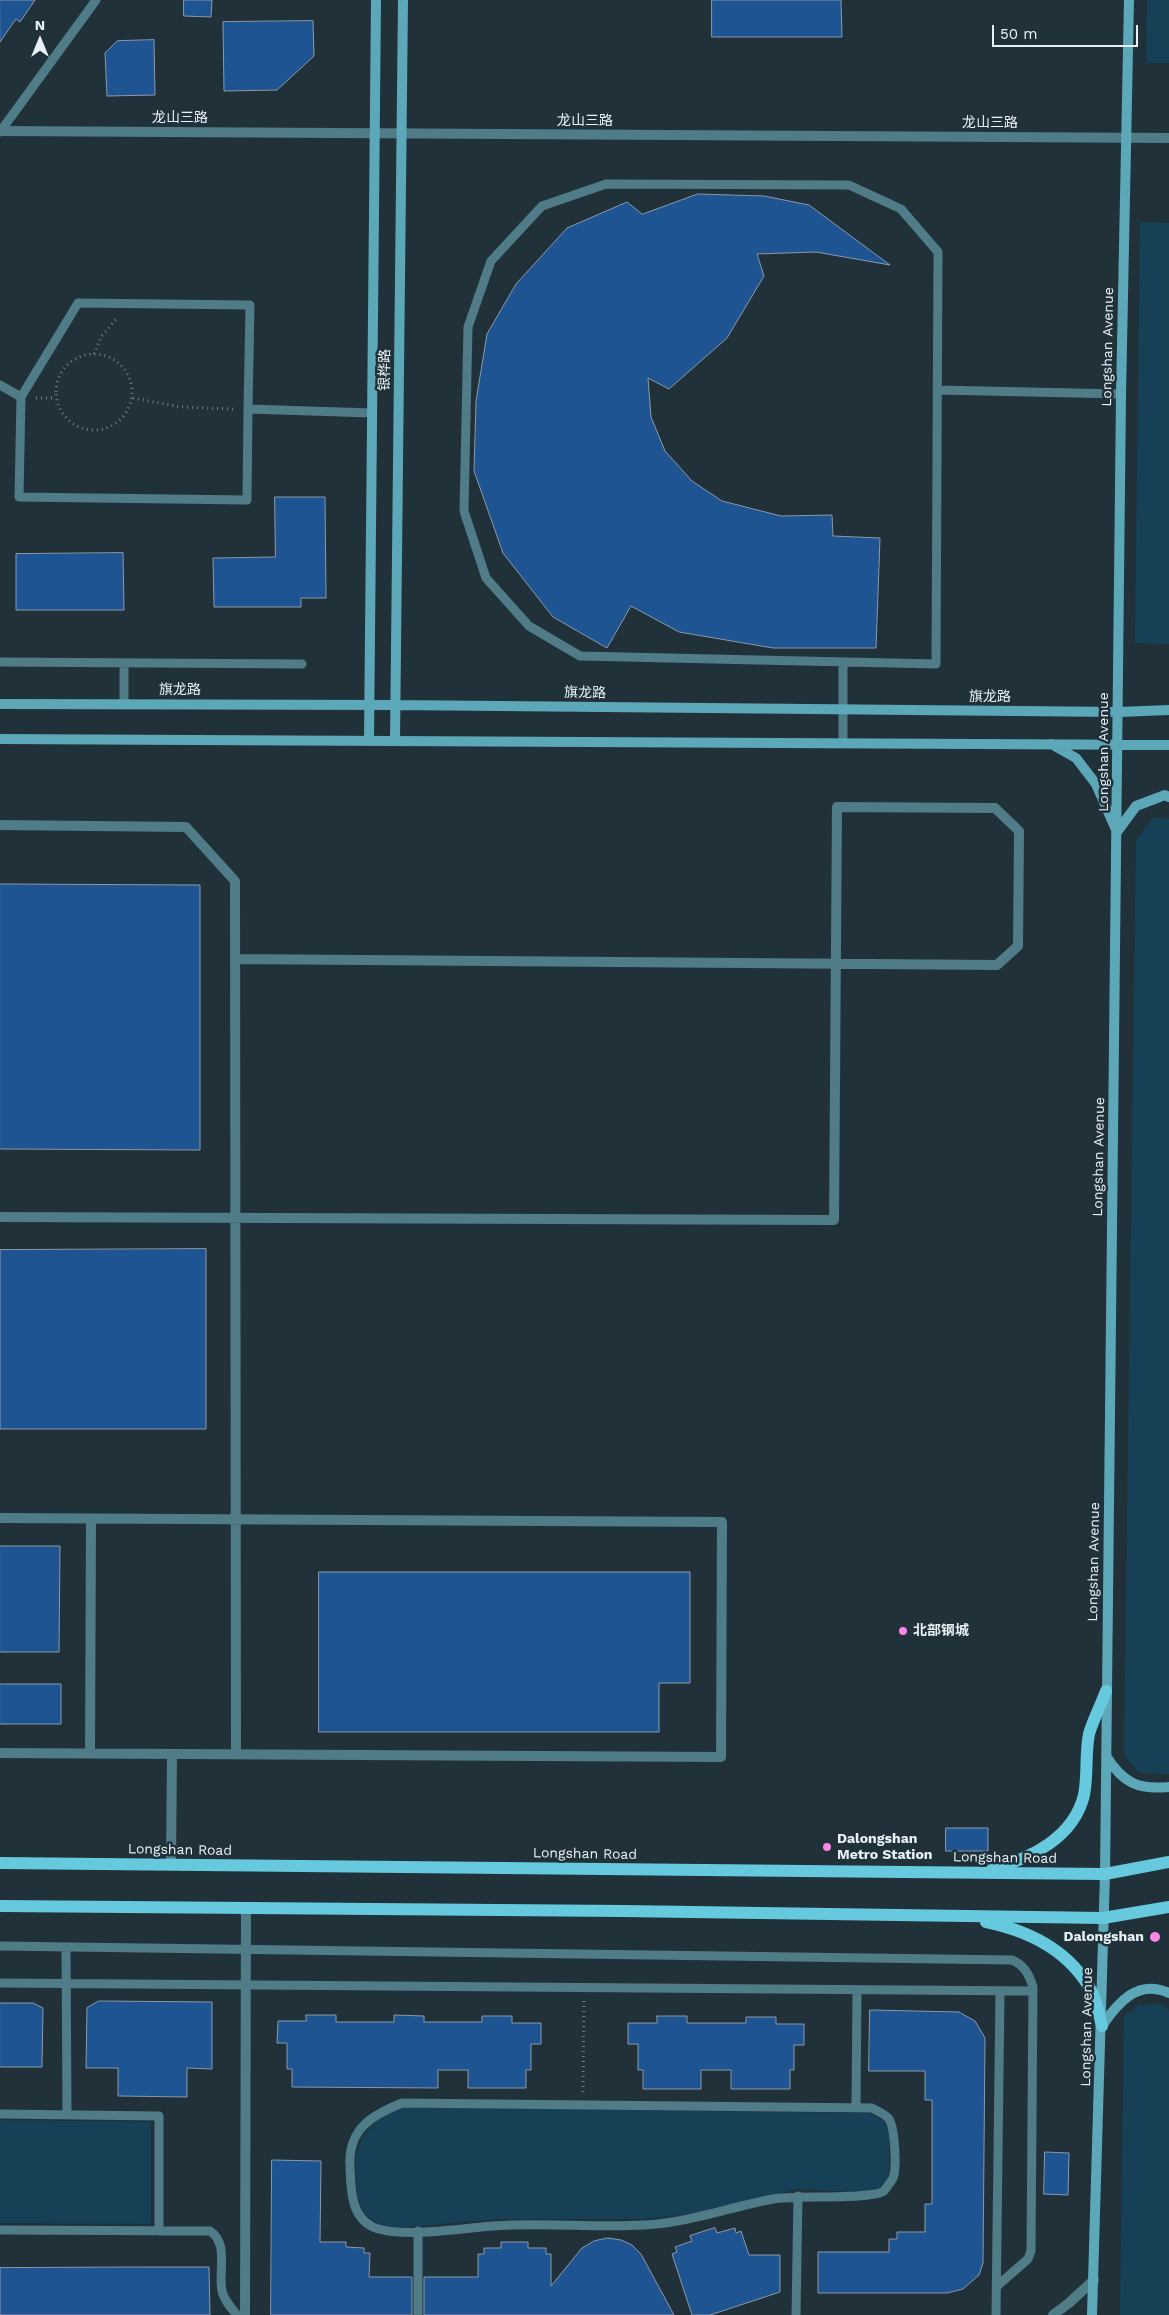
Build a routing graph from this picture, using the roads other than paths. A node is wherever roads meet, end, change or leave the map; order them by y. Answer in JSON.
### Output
{"nodes":[{"id":1,"x":96,"y":0,"type":"edge"},
{"id":2,"x":376,"y":0,"type":"edge"},
{"id":3,"x":403,"y":0,"type":"edge"},
{"id":4,"x":1129,"y":0,"type":"edge"},
{"id":5,"x":0,"y":131,"type":"edge"},
{"id":6,"x":374,"y":133,"type":"junction"},
{"id":7,"x":401,"y":133,"type":"junction"},
{"id":8,"x":1125,"y":138,"type":"junction"},
{"id":9,"x":1169,"y":138,"type":"edge"},
{"id":10,"x":0,"y":385,"type":"edge"},
{"id":11,"x":938,"y":390,"type":"junction"},
{"id":12,"x":1121,"y":394,"type":"junction"},
{"id":13,"x":21,"y":397,"type":"junction"},
{"id":14,"x":248,"y":409,"type":"junction"},
{"id":15,"x":372,"y":413,"type":"junction"},
{"id":16,"x":0,"y":662,"type":"edge"},
{"id":17,"x":124,"y":663,"type":"junction"},
{"id":18,"x":302,"y":664,"type":"dead end"},
{"id":19,"x":843,"y":664,"type":"junction"},
{"id":20,"x":0,"y":704,"type":"edge"},
{"id":21,"x":124,"y":704,"type":"junction"},
{"id":22,"x":369,"y":705,"type":"junction"},
{"id":23,"x":396,"y":705,"type":"junction"},
{"id":24,"x":842,"y":710,"type":"junction"},
{"id":25,"x":1169,"y":710,"type":"edge"},
{"id":26,"x":1118,"y":712,"type":"junction"},
{"id":27,"x":0,"y":739,"type":"edge"},
{"id":28,"x":369,"y":741,"type":"junction"},
{"id":29,"x":395,"y":741,"type":"junction"},
{"id":30,"x":843,"y":742,"type":"junction"},
{"id":31,"x":1050,"y":743,"type":"junction"},
{"id":32,"x":1118,"y":744,"type":"junction"},
{"id":33,"x":1169,"y":745,"type":"edge"},
{"id":34,"x":1169,"y":796,"type":"edge"},
{"id":35,"x":0,"y":825,"type":"edge"},
{"id":36,"x":1117,"y":832,"type":"junction"},
{"id":37,"x":236,"y":959,"type":"junction"},
{"id":38,"x":836,"y":963,"type":"junction"},
{"id":39,"x":0,"y":1217,"type":"edge"},
{"id":40,"x":234,"y":1218,"type":"junction"},
{"id":41,"x":0,"y":1518,"type":"edge"},
{"id":42,"x":91,"y":1518,"type":"junction"},
{"id":43,"x":235,"y":1520,"type":"junction"},
{"id":44,"x":1106,"y":1691,"type":"junction"},
{"id":45,"x":0,"y":1753,"type":"edge"},
{"id":46,"x":90,"y":1753,"type":"junction"},
{"id":47,"x":172,"y":1754,"type":"junction"},
{"id":48,"x":236,"y":1754,"type":"junction"},
{"id":49,"x":1106,"y":1756,"type":"junction"},
{"id":50,"x":1169,"y":1787,"type":"edge"},
{"id":51,"x":1169,"y":1862,"type":"edge"},
{"id":52,"x":0,"y":1863,"type":"edge"},
{"id":53,"x":171,"y":1865,"type":"junction"},
{"id":54,"x":972,"y":1872,"type":"junction"},
{"id":55,"x":1105,"y":1874,"type":"junction"},
{"id":56,"x":0,"y":1906,"type":"edge"},
{"id":57,"x":1169,"y":1907,"type":"edge"},
{"id":58,"x":246,"y":1908,"type":"junction"},
{"id":59,"x":956,"y":1916,"type":"junction"},
{"id":60,"x":1103,"y":1918,"type":"junction"},
{"id":61,"x":0,"y":1946,"type":"edge"},
{"id":62,"x":66,"y":1947,"type":"junction"},
{"id":63,"x":246,"y":1949,"type":"junction"},
{"id":64,"x":0,"y":1983,"type":"edge"},
{"id":65,"x":67,"y":1984,"type":"junction"},
{"id":66,"x":247,"y":1986,"type":"junction"},
{"id":67,"x":857,"y":1990,"type":"junction"},
{"id":68,"x":1000,"y":1991,"type":"junction"},
{"id":69,"x":1033,"y":1991,"type":"junction"},
{"id":70,"x":1169,"y":1993,"type":"edge"},
{"id":71,"x":1102,"y":2026,"type":"junction"},
{"id":72,"x":856,"y":2108,"type":"junction"},
{"id":73,"x":0,"y":2114,"type":"edge"},
{"id":74,"x":67,"y":2115,"type":"junction"},
{"id":75,"x":798,"y":2196,"type":"junction"},
{"id":76,"x":0,"y":2230,"type":"edge"},
{"id":77,"x":160,"y":2230,"type":"junction"},
{"id":78,"x":418,"y":2232,"type":"junction"},
{"id":79,"x":1094,"y":2280,"type":"junction"},
{"id":80,"x":997,"y":2286,"type":"junction"},
{"id":81,"x":237,"y":2315,"type":"edge"},
{"id":82,"x":245,"y":2315,"type":"edge"},
{"id":83,"x":418,"y":2315,"type":"edge"},
{"id":84,"x":796,"y":2315,"type":"edge"},
{"id":85,"x":996,"y":2315,"type":"edge"},
{"id":86,"x":1052,"y":2315,"type":"edge"},
{"id":87,"x":1092,"y":2315,"type":"edge"}],
"edges":[{"from":1,"to":5,"type":"lane"},
{"from":2,"to":6,"type":"main road","name":"银桦路"},
{"from":3,"to":7,"type":"main road","name":"银桦路"},
{"from":4,"to":8,"type":"main road","name":"Longshan Avenue"},
{"from":5,"to":6,"type":"street","name":"龙山三路"},
{"from":6,"to":7,"type":"street","name":"龙山三路"},
{"from":6,"to":15,"type":"main road","name":"银桦路"},
{"from":7,"to":8,"type":"street","name":"龙山三路"},
{"from":7,"to":23,"type":"main road","name":"银桦路"},
{"from":8,"to":9,"type":"street","name":"龙山三路"},
{"from":8,"to":12,"type":"main road","name":"Longshan Avenue"},
{"from":10,"to":13,"type":"lane"},
{"from":11,"to":12,"type":"lane"},
{"from":11,"to":19,"type":"lane"},
{"from":11,"to":19,"type":"lane"},
{"from":12,"to":26,"type":"main road","name":"Longshan Avenue"},
{"from":13,"to":14,"type":"lane"},
{"from":13,"to":14,"type":"lane"},
{"from":14,"to":15,"type":"lane"},
{"from":15,"to":22,"type":"main road","name":"银桦路"},
{"from":16,"to":17,"type":"lane"},
{"from":17,"to":18,"type":"lane"},
{"from":17,"to":21,"type":"lane"},
{"from":19,"to":24,"type":"lane"},
{"from":20,"to":21,"type":"main road","name":"旗龙路"},
{"from":21,"to":22,"type":"main road","name":"旗龙路"},
{"from":22,"to":23,"type":"main road","name":"旗龙路"},
{"from":22,"to":28,"type":"main road","name":"银桦路"},
{"from":23,"to":24,"type":"main road","name":"旗龙路"},
{"from":23,"to":29,"type":"main road","name":"银桦路"},
{"from":24,"to":26,"type":"main road","name":"旗龙路"},
{"from":24,"to":30,"type":"lane"},
{"from":25,"to":26,"type":"main road","name":"旗龙路"},
{"from":26,"to":32,"type":"main road","name":"Longshan Avenue"},
{"from":27,"to":28,"type":"main road"},
{"from":28,"to":29,"type":"main road"},
{"from":29,"to":30,"type":"main road"},
{"from":30,"to":31,"type":"main road"},
{"from":31,"to":32,"type":"main road"},
{"from":31,"to":36,"type":"main road"},
{"from":32,"to":33,"type":"main road"},
{"from":32,"to":36,"type":"main road","name":"Longshan Avenue"},
{"from":34,"to":36,"type":"main road"},
{"from":35,"to":37,"type":"street"},
{"from":36,"to":44,"type":"main road","name":"Longshan Avenue"},
{"from":37,"to":38,"type":"street"},
{"from":37,"to":40,"type":"street"},
{"from":38,"to":38,"type":"street"},
{"from":38,"to":40,"type":"street"},
{"from":39,"to":40,"type":"street"},
{"from":40,"to":43,"type":"street"},
{"from":41,"to":42,"type":"street"},
{"from":42,"to":43,"type":"street"},
{"from":42,"to":46,"type":"street"},
{"from":43,"to":48,"type":"street"},
{"from":43,"to":48,"type":"street"},
{"from":44,"to":49,"type":"main road","name":"Longshan Avenue"},
{"from":44,"to":54,"type":"main road"},
{"from":45,"to":46,"type":"street"},
{"from":46,"to":47,"type":"street"},
{"from":47,"to":48,"type":"street"},
{"from":47,"to":53,"type":"street"},
{"from":49,"to":50,"type":"main road"},
{"from":49,"to":55,"type":"main road","name":"Longshan Avenue"},
{"from":51,"to":55,"type":"main road","name":"Longshan Road"},
{"from":52,"to":53,"type":"main road","name":"Longshan Road"},
{"from":53,"to":54,"type":"main road","name":"Longshan Road"},
{"from":54,"to":55,"type":"main road","name":"Longshan Road"},
{"from":55,"to":60,"type":"main road","name":"Longshan Avenue"},
{"from":56,"to":58,"type":"main road"},
{"from":57,"to":60,"type":"main road"},
{"from":58,"to":59,"type":"main road"},
{"from":58,"to":63,"type":"street"},
{"from":59,"to":60,"type":"main road"},
{"from":59,"to":71,"type":"main road"},
{"from":60,"to":71,"type":"main road","name":"Longshan Avenue"},
{"from":61,"to":62,"type":"lane"},
{"from":62,"to":63,"type":"lane"},
{"from":62,"to":65,"type":"lane"},
{"from":63,"to":66,"type":"street"},
{"from":63,"to":69,"type":"lane"},
{"from":64,"to":65,"type":"lane"},
{"from":65,"to":66,"type":"lane"},
{"from":65,"to":74,"type":"lane"},
{"from":66,"to":67,"type":"lane"},
{"from":66,"to":82,"type":"street"},
{"from":67,"to":68,"type":"lane"},
{"from":67,"to":72,"type":"lane"},
{"from":68,"to":69,"type":"lane"},
{"from":68,"to":80,"type":"lane"},
{"from":69,"to":80,"type":"lane"},
{"from":70,"to":71,"type":"main road"},
{"from":71,"to":79,"type":"main road","name":"Longshan Avenue"},
{"from":72,"to":75,"type":"lane"},
{"from":72,"to":78,"type":"lane"},
{"from":73,"to":74,"type":"lane"},
{"from":74,"to":77,"type":"lane"},
{"from":75,"to":78,"type":"lane"},
{"from":75,"to":84,"type":"lane"},
{"from":76,"to":77,"type":"lane"},
{"from":77,"to":81,"type":"lane"},
{"from":78,"to":83,"type":"lane"},
{"from":79,"to":86,"type":"street"},
{"from":79,"to":87,"type":"main road","name":"Longshan Avenue"},
{"from":80,"to":85,"type":"lane"}]}
